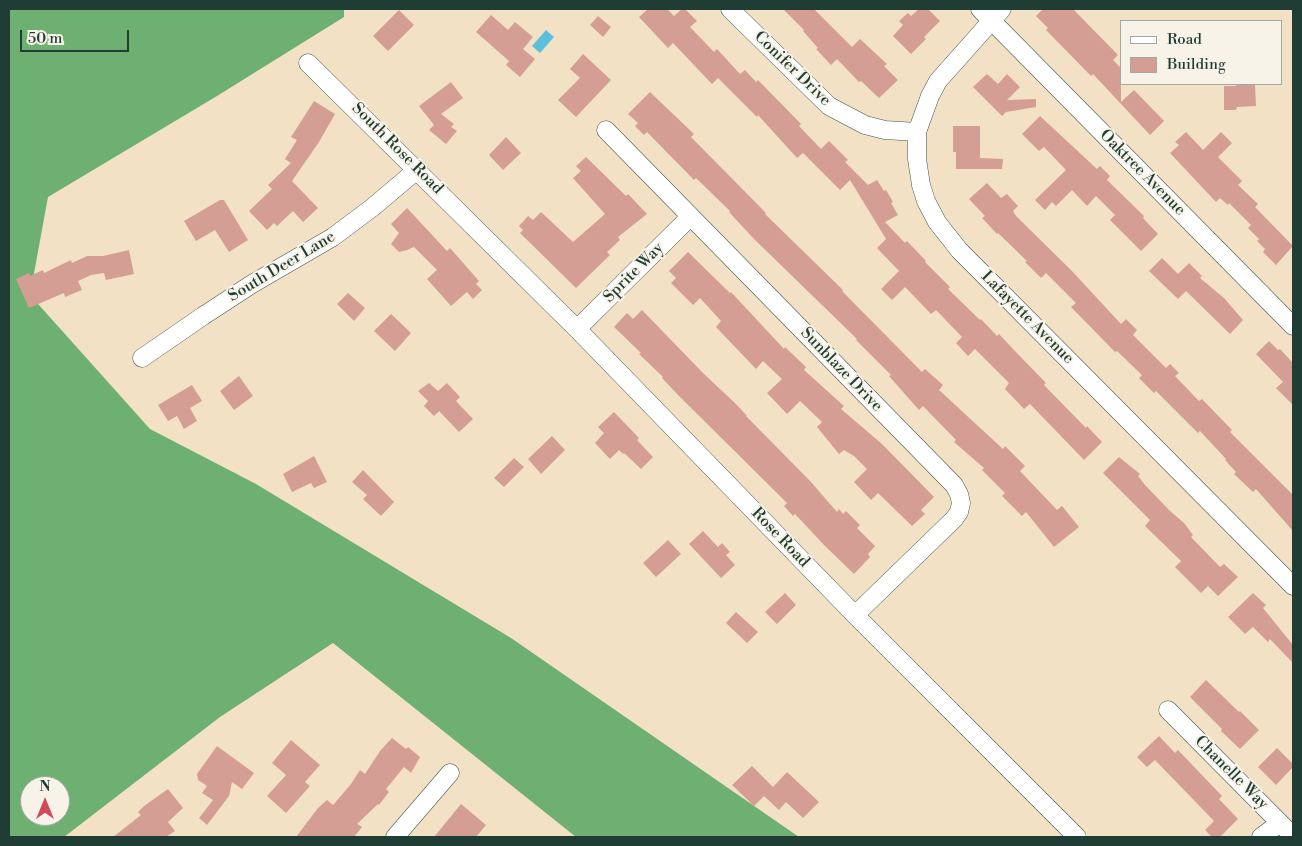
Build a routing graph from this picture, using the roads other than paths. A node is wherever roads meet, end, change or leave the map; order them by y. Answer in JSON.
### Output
{"nodes":[{"id":1,"x":730,"y":9,"type":"edge"},
{"id":2,"x":991,"y":13,"type":"edge"},
{"id":3,"x":308,"y":63,"type":"dead end"},
{"id":4,"x":606,"y":130,"type":"dead end"},
{"id":5,"x":917,"y":132,"type":"junction"},
{"id":6,"x":418,"y":169,"type":"junction"},
{"id":7,"x":690,"y":217,"type":"junction"},
{"id":8,"x":485,"y":237,"type":"joint"},
{"id":9,"x":1293,"y":326,"type":"edge"},
{"id":10,"x":577,"y":329,"type":"junction"},
{"id":11,"x":142,"y":358,"type":"dead end"},
{"id":12,"x":1293,"y":586,"type":"edge"},
{"id":13,"x":855,"y":615,"type":"junction"},
{"id":14,"x":1168,"y":710,"type":"dead end"},
{"id":15,"x":450,"y":773,"type":"dead end"},
{"id":16,"x":1280,"y":823,"type":"junction"},
{"id":17,"x":1293,"y":836,"type":"edge"},
{"id":18,"x":395,"y":837,"type":"edge"},
{"id":19,"x":1077,"y":837,"type":"edge"},
{"id":20,"x":1261,"y":837,"type":"edge"}],
"edges":[{"from":1,"to":5,"type":"street","name":"Conifer Drive"},
{"from":2,"to":5,"type":"street","name":"Lafayette Avenue"},
{"from":2,"to":9,"type":"street","name":"Oaktree Avenue"},
{"from":3,"to":6,"type":"street","name":"South Rose Road"},
{"from":4,"to":7,"type":"street","name":"Sunblaze Drive"},
{"from":5,"to":12,"type":"street","name":"Lafayette Avenue"},
{"from":6,"to":8,"type":"street","name":"South Rose Road"},
{"from":6,"to":11,"type":"street","name":"South Deer Lane"},
{"from":7,"to":10,"type":"street","name":"Sprite Way"},
{"from":7,"to":13,"type":"street","name":"Sunblaze Drive"},
{"from":8,"to":10,"type":"street","name":"Rose Road"},
{"from":10,"to":13,"type":"street","name":"Rose Road"},
{"from":13,"to":19,"type":"street","name":"Rose Road"},
{"from":14,"to":16,"type":"street","name":"Chanelle Way"},
{"from":15,"to":18,"type":"street"},
{"from":16,"to":17,"type":"street","name":"Chanelle Way"},
{"from":16,"to":20,"type":"street"}]}
